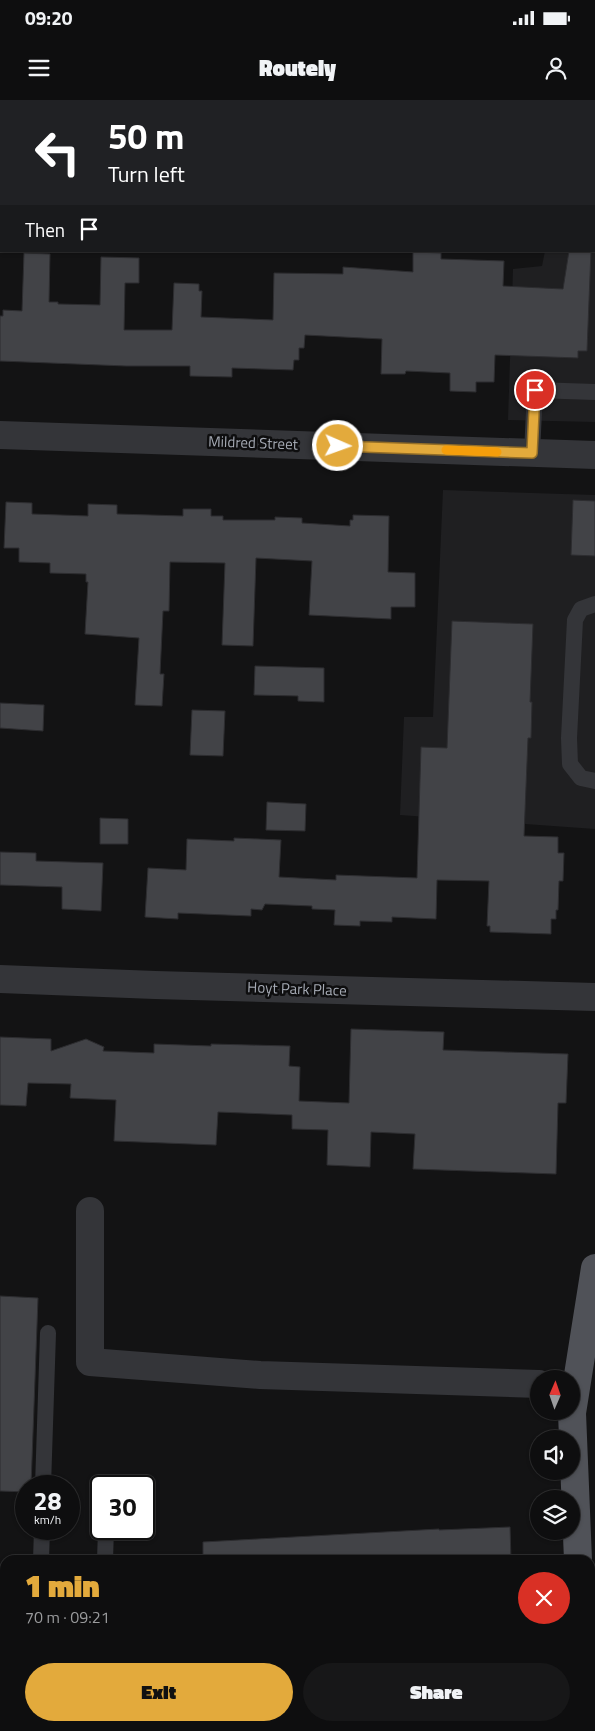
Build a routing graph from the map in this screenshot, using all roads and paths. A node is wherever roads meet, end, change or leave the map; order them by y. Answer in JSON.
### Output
{"nodes":[{"id":1,"x":595,"y":392,"type":"edge"},
{"id":2,"x":0,"y":435,"type":"edge"},
{"id":3,"x":532,"y":453,"type":"junction"},
{"id":4,"x":595,"y":455,"type":"edge"},
{"id":5,"x":595,"y":604,"type":"edge"},
{"id":6,"x":595,"y":781,"type":"edge"},
{"id":7,"x":0,"y":979,"type":"edge"},
{"id":8,"x":595,"y":997,"type":"edge"},
{"id":9,"x":90,"y":1211,"type":"dead end"},
{"id":10,"x":595,"y":1268,"type":"edge"},
{"id":11,"x":592,"y":1304,"type":"edge"},
{"id":12,"x":48,"y":1333,"type":"dead end"},
{"id":13,"x":577,"y":1370,"type":"edge"},
{"id":14,"x":530,"y":1384,"type":"edge"},
{"id":15,"x":572,"y":1420,"type":"edge"},
{"id":16,"x":43,"y":1475,"type":"edge"},
{"id":17,"x":42,"y":1540,"type":"edge"},
{"id":18,"x":106,"y":1540,"type":"edge"},
{"id":19,"x":41,"y":1555,"type":"edge"},
{"id":20,"x":105,"y":1555,"type":"edge"},
{"id":21,"x":578,"y":1555,"type":"edge"}],
"edges":[{"from":1,"to":3,"type":"lane"},
{"from":2,"to":3,"type":"street","name":"Mildred Street"},
{"from":3,"to":4,"type":"street","name":"Mildred Street"},
{"from":5,"to":6,"type":"lane"},
{"from":7,"to":8,"type":"street","name":"Hoyt Park Place"},
{"from":9,"to":14,"type":"street"},
{"from":10,"to":11,"type":"main road"},
{"from":11,"to":13,"type":"main road"},
{"from":12,"to":16,"type":"lane"},
{"from":15,"to":21,"type":"main road"},
{"from":17,"to":19,"type":"lane"},
{"from":18,"to":20,"type":"lane"}]}
